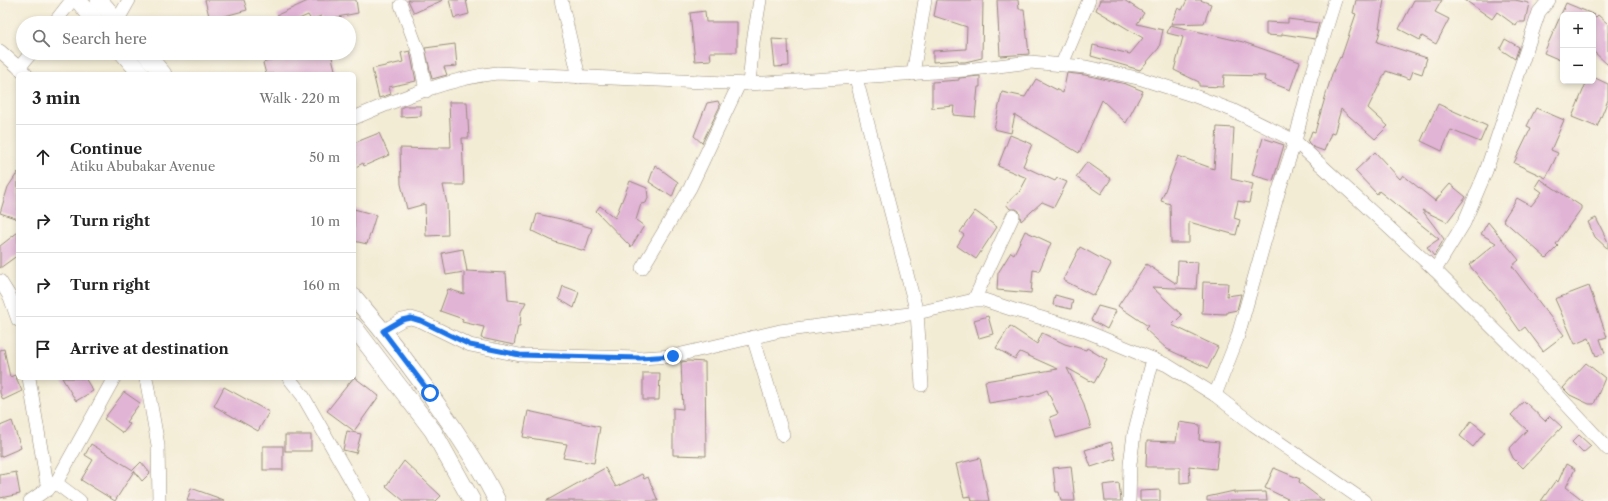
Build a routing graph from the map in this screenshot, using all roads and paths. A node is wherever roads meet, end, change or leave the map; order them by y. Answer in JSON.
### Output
{"nodes":[{"id":1,"x":72,"y":0,"type":"edge"},
{"id":2,"x":78,"y":0,"type":"edge"},
{"id":3,"x":99,"y":0,"type":"edge"},
{"id":4,"x":129,"y":0,"type":"edge"},
{"id":5,"x":561,"y":0,"type":"edge"},
{"id":6,"x":760,"y":0,"type":"edge"},
{"id":7,"x":925,"y":0,"type":"edge"},
{"id":8,"x":1089,"y":0,"type":"edge"},
{"id":9,"x":1335,"y":0,"type":"edge"},
{"id":10,"x":1549,"y":0,"type":"edge"},
{"id":11,"x":401,"y":5,"type":"dead end"},
{"id":12,"x":59,"y":16,"type":"edge"},
{"id":13,"x":91,"y":16,"type":"edge"},
{"id":14,"x":113,"y":16,"type":"edge"},
{"id":15,"x":121,"y":16,"type":"edge"},
{"id":16,"x":0,"y":51,"type":"edge"},
{"id":17,"x":28,"y":60,"type":"edge"},
{"id":18,"x":129,"y":60,"type":"edge"},
{"id":19,"x":151,"y":60,"type":"edge"},
{"id":20,"x":1062,"y":64,"type":"junction"},
{"id":21,"x":23,"y":71,"type":"edge"},
{"id":22,"x":139,"y":72,"type":"edge"},
{"id":23,"x":161,"y":72,"type":"edge"},
{"id":24,"x":913,"y":74,"type":"junction"},
{"id":25,"x":579,"y":77,"type":"junction"},
{"id":26,"x":856,"y":78,"type":"junction"},
{"id":27,"x":744,"y":84,"type":"junction"},
{"id":28,"x":426,"y":91,"type":"junction"},
{"id":29,"x":356,"y":117,"type":"edge"},
{"id":30,"x":1295,"y":141,"type":"junction"},
{"id":31,"x":1013,"y":216,"type":"dead end"},
{"id":32,"x":642,"y":268,"type":"dead end"},
{"id":33,"x":1435,"y":270,"type":"junction"},
{"id":34,"x":0,"y":281,"type":"edge"},
{"id":35,"x":356,"y":299,"type":"edge"},
{"id":36,"x":974,"y":300,"type":"junction"},
{"id":37,"x":917,"y":313,"type":"junction"},
{"id":38,"x":16,"y":314,"type":"edge"},
{"id":39,"x":356,"y":330,"type":"edge"},
{"id":40,"x":383,"y":331,"type":"junction"},
{"id":41,"x":753,"y":337,"type":"junction"},
{"id":42,"x":1152,"y":359,"type":"junction"},
{"id":43,"x":28,"y":380,"type":"edge"},
{"id":44,"x":113,"y":380,"type":"edge"},
{"id":45,"x":146,"y":380,"type":"edge"},
{"id":46,"x":291,"y":380,"type":"edge"},
{"id":47,"x":922,"y":385,"type":"dead end"},
{"id":48,"x":1215,"y":395,"type":"junction"},
{"id":49,"x":784,"y":435,"type":"dead end"},
{"id":50,"x":1608,"y":449,"type":"edge"},
{"id":51,"x":52,"y":487,"type":"junction"},
{"id":52,"x":30,"y":501,"type":"edge"},
{"id":53,"x":80,"y":501,"type":"edge"},
{"id":54,"x":159,"y":501,"type":"edge"},
{"id":55,"x":363,"y":501,"type":"edge"},
{"id":56,"x":472,"y":501,"type":"edge"},
{"id":57,"x":497,"y":501,"type":"edge"},
{"id":58,"x":1129,"y":501,"type":"edge"},
{"id":59,"x":1364,"y":501,"type":"edge"}],
"edges":[{"from":1,"to":12,"type":"street"},
{"from":2,"to":13,"type":"main road"},
{"from":3,"to":14,"type":"main road"},
{"from":4,"to":15,"type":"street"},
{"from":5,"to":25,"type":"street"},
{"from":6,"to":27,"type":"street"},
{"from":7,"to":24,"type":"street"},
{"from":8,"to":20,"type":"street"},
{"from":9,"to":30,"type":"street"},
{"from":10,"to":33,"type":"street"},
{"from":11,"to":28,"type":"street"},
{"from":16,"to":21,"type":"street"},
{"from":17,"to":21,"type":"street"},
{"from":18,"to":22,"type":"main road"},
{"from":19,"to":23,"type":"main road"},
{"from":20,"to":24,"type":"street"},
{"from":20,"to":30,"type":"street"},
{"from":24,"to":26,"type":"street"},
{"from":25,"to":27,"type":"street"},
{"from":25,"to":28,"type":"street"},
{"from":26,"to":27,"type":"street"},
{"from":26,"to":37,"type":"street"},
{"from":27,"to":32,"type":"street"},
{"from":28,"to":29,"type":"street"},
{"from":30,"to":33,"type":"street"},
{"from":30,"to":48,"type":"street"},
{"from":31,"to":36,"type":"street"},
{"from":33,"to":50,"type":"street"},
{"from":34,"to":38,"type":"street"},
{"from":35,"to":40,"type":"main road"},
{"from":36,"to":37,"type":"street"},
{"from":36,"to":42,"type":"street"},
{"from":37,"to":41,"type":"street"},
{"from":37,"to":47,"type":"street"},
{"from":39,"to":56,"type":"main road"},
{"from":40,"to":41,"type":"street"},
{"from":40,"to":57,"type":"main road"},
{"from":41,"to":49,"type":"street"},
{"from":42,"to":48,"type":"street"},
{"from":42,"to":58,"type":"street"},
{"from":43,"to":51,"type":"street"},
{"from":44,"to":51,"type":"street"},
{"from":45,"to":54,"type":"street"},
{"from":46,"to":55,"type":"street"},
{"from":48,"to":59,"type":"street"},
{"from":51,"to":52,"type":"street"},
{"from":51,"to":53,"type":"street"}]}
